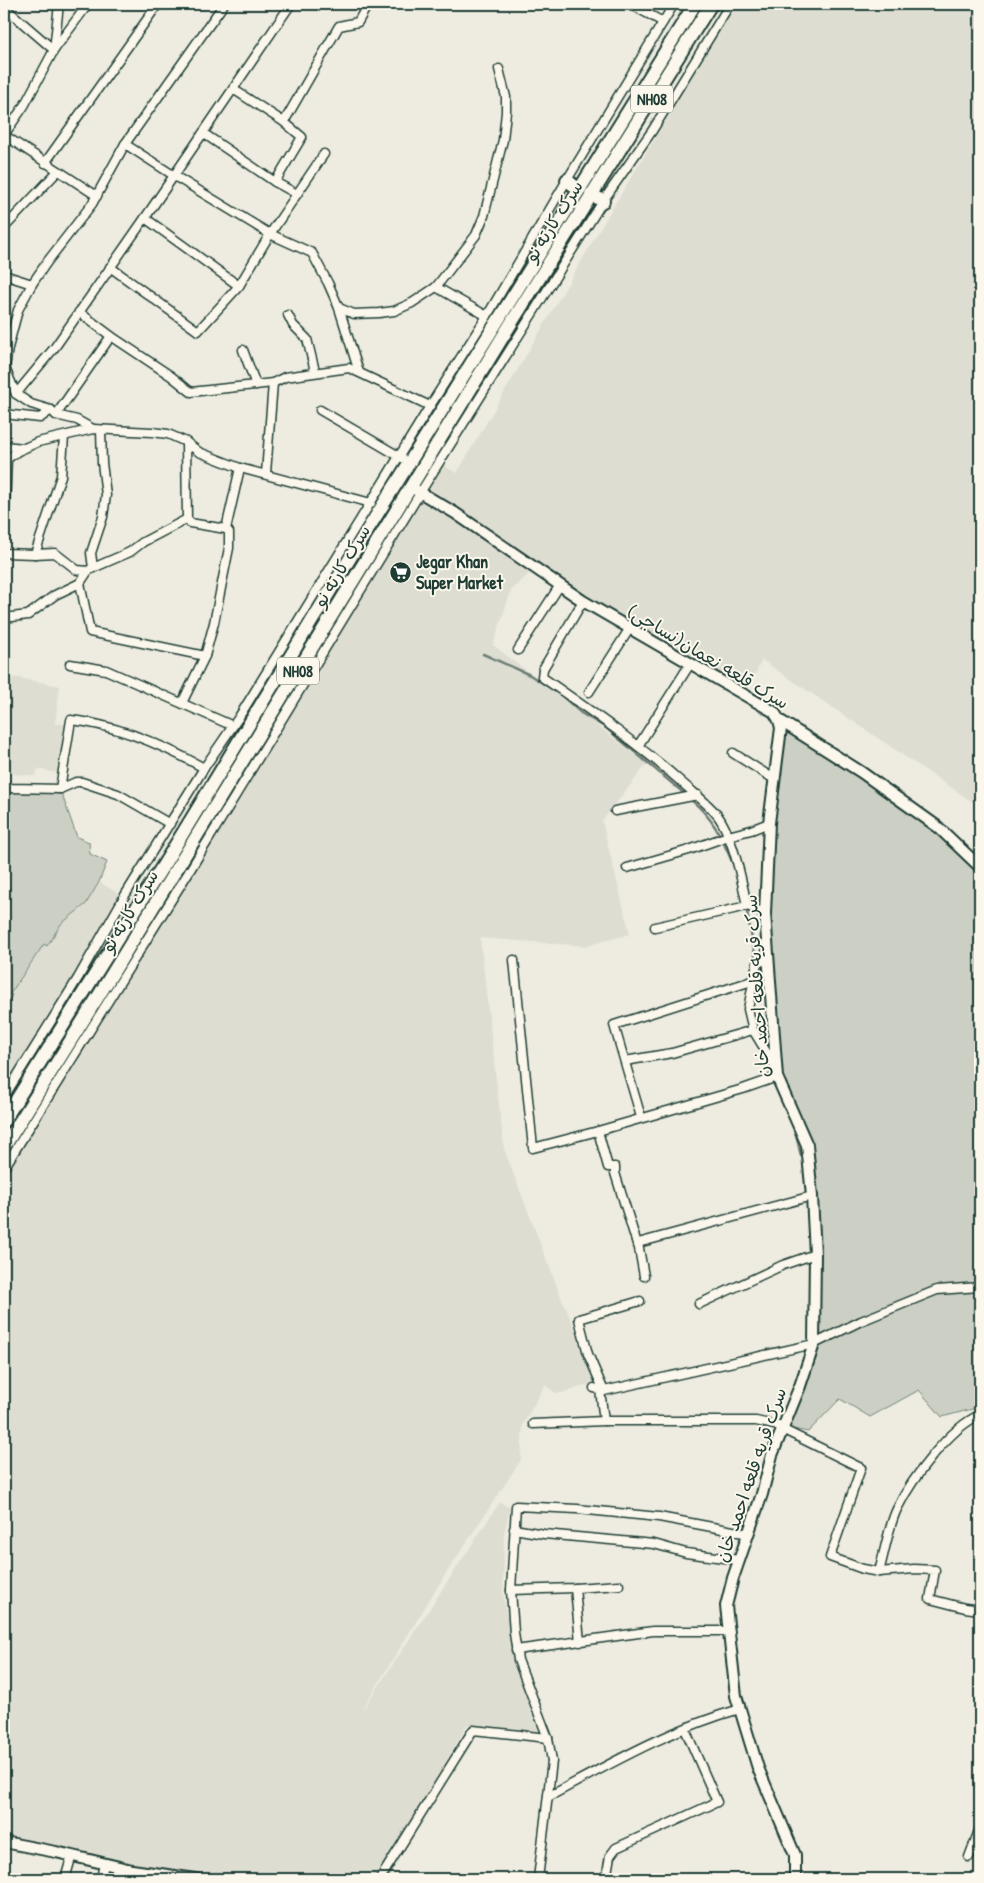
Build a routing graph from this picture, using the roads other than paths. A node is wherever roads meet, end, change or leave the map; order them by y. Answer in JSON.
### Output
{"nodes":[{"id":1,"x":58,"y":4,"type":"edge"},
{"id":2,"x":88,"y":4,"type":"edge"},
{"id":3,"x":158,"y":4,"type":"edge"},
{"id":4,"x":224,"y":4,"type":"edge"},
{"id":5,"x":291,"y":4,"type":"edge"},
{"id":6,"x":368,"y":4,"type":"edge"},
{"id":7,"x":630,"y":4,"type":"edge"},
{"id":8,"x":674,"y":4,"type":"edge"},
{"id":9,"x":696,"y":4,"type":"edge"},
{"id":10,"x":711,"y":4,"type":"edge"},
{"id":11,"x":730,"y":4,"type":"edge"},
{"id":12,"x":4,"y":7,"type":"edge"},
{"id":13,"x":662,"y":22,"type":"junction"},
{"id":14,"x":54,"y":50,"type":"junction"},
{"id":15,"x":499,"y":69,"type":"dead end"},
{"id":16,"x":233,"y":89,"type":"junction"},
{"id":17,"x":640,"y":92,"type":"junction"},
{"id":18,"x":654,"y":96,"type":"junction"},
{"id":19,"x":284,"y":122,"type":"junction"},
{"id":20,"x":203,"y":133,"type":"junction"},
{"id":21,"x":4,"y":135,"type":"edge"},
{"id":22,"x":126,"y":144,"type":"junction"},
{"id":23,"x":612,"y":151,"type":"junction"},
{"id":24,"x":324,"y":154,"type":"dead end"},
{"id":25,"x":45,"y":163,"type":"junction"},
{"id":26,"x":58,"y":171,"type":"junction"},
{"id":27,"x":173,"y":175,"type":"junction"},
{"id":28,"x":567,"y":180,"type":"junction"},
{"id":29,"x":275,"y":182,"type":"junction"},
{"id":30,"x":585,"y":192,"type":"junction"},
{"id":31,"x":297,"y":194,"type":"junction"},
{"id":32,"x":97,"y":196,"type":"junction"},
{"id":33,"x":603,"y":201,"type":"junction"},
{"id":34,"x":145,"y":218,"type":"junction"},
{"id":35,"x":4,"y":228,"type":"edge"},
{"id":36,"x":270,"y":234,"type":"junction"},
{"id":37,"x":110,"y":267,"type":"junction"},
{"id":38,"x":4,"y":275,"type":"edge"},
{"id":39,"x":32,"y":284,"type":"junction"},
{"id":40,"x":240,"y":286,"type":"junction"},
{"id":41,"x":436,"y":287,"type":"junction"},
{"id":42,"x":339,"y":308,"type":"junction"},
{"id":43,"x":80,"y":312,"type":"junction"},
{"id":44,"x":288,"y":315,"type":"dead end"},
{"id":45,"x":487,"y":316,"type":"junction"},
{"id":46,"x":111,"y":336,"type":"junction"},
{"id":47,"x":6,"y":348,"type":"edge"},
{"id":48,"x":243,"y":350,"type":"dead end"},
{"id":49,"x":315,"y":371,"type":"junction"},
{"id":50,"x":359,"y":372,"type":"junction"},
{"id":51,"x":4,"y":384,"type":"edge"},
{"id":52,"x":273,"y":384,"type":"junction"},
{"id":53,"x":256,"y":385,"type":"junction"},
{"id":54,"x":12,"y":386,"type":"junction"},
{"id":55,"x":16,"y":394,"type":"junction"},
{"id":56,"x":430,"y":406,"type":"junction"},
{"id":57,"x":320,"y":410,"type":"dead end"},
{"id":58,"x":54,"y":412,"type":"junction"},
{"id":59,"x":4,"y":414,"type":"edge"},
{"id":60,"x":97,"y":429,"type":"junction"},
{"id":61,"x":64,"y":437,"type":"junction"},
{"id":62,"x":186,"y":442,"type":"junction"},
{"id":63,"x":4,"y":446,"type":"edge"},
{"id":64,"x":25,"y":448,"type":"junction"},
{"id":65,"x":405,"y":459,"type":"junction"},
{"id":66,"x":5,"y":460,"type":"edge"},
{"id":67,"x":240,"y":468,"type":"junction"},
{"id":68,"x":266,"y":474,"type":"junction"},
{"id":69,"x":415,"y":490,"type":"junction"},
{"id":70,"x":371,"y":503,"type":"junction"},
{"id":71,"x":5,"y":507,"type":"dead end"},
{"id":72,"x":374,"y":518,"type":"junction"},
{"id":73,"x":187,"y":519,"type":"junction"},
{"id":74,"x":386,"y":525,"type":"junction"},
{"id":75,"x":226,"y":529,"type":"junction"},
{"id":76,"x":4,"y":553,"type":"edge"},
{"id":77,"x":35,"y":554,"type":"junction"},
{"id":78,"x":90,"y":570,"type":"junction"},
{"id":79,"x":80,"y":583,"type":"junction"},
{"id":80,"x":560,"y":585,"type":"junction"},
{"id":81,"x":325,"y":589,"type":"junction"},
{"id":82,"x":584,"y":601,"type":"junction"},
{"id":83,"x":4,"y":618,"type":"edge"},
{"id":84,"x":630,"y":628,"type":"junction"},
{"id":85,"x":518,"y":650,"type":"dead end"},
{"id":86,"x":205,"y":656,"type":"junction"},
{"id":87,"x":70,"y":664,"type":"dead end"},
{"id":88,"x":690,"y":664,"type":"junction"},
{"id":89,"x":589,"y":692,"type":"dead end"},
{"id":90,"x":182,"y":703,"type":"junction"},
{"id":91,"x":779,"y":720,"type":"junction"},
{"id":92,"x":233,"y":726,"type":"junction"},
{"id":93,"x":638,"y":746,"type":"junction"},
{"id":94,"x":733,"y":754,"type":"dead end"},
{"id":95,"x":204,"y":768,"type":"junction"},
{"id":96,"x":774,"y":779,"type":"junction"},
{"id":97,"x":4,"y":786,"type":"edge"},
{"id":98,"x":60,"y":789,"type":"junction"},
{"id":99,"x":698,"y":795,"type":"junction"},
{"id":100,"x":614,"y":811,"type":"dead end"},
{"id":101,"x":769,"y":823,"type":"junction"},
{"id":102,"x":170,"y":824,"type":"junction"},
{"id":103,"x":728,"y":836,"type":"junction"},
{"id":104,"x":980,"y":867,"type":"edge"},
{"id":105,"x":626,"y":868,"type":"dead end"},
{"id":106,"x":747,"y":906,"type":"junction"},
{"id":107,"x":766,"y":913,"type":"junction"},
{"id":108,"x":655,"y":927,"type":"dead end"},
{"id":109,"x":768,"y":959,"type":"junction"},
{"id":110,"x":514,"y":960,"type":"dead end"},
{"id":111,"x":755,"y":980,"type":"junction"},
{"id":112,"x":753,"y":1030,"type":"junction"},
{"id":113,"x":625,"y":1061,"type":"junction"},
{"id":114,"x":777,"y":1073,"type":"junction"},
{"id":115,"x":4,"y":1097,"type":"edge"},
{"id":116,"x":641,"y":1117,"type":"junction"},
{"id":117,"x":4,"y":1120,"type":"edge"},
{"id":118,"x":598,"y":1131,"type":"junction"},
{"id":119,"x":4,"y":1147,"type":"edge"},
{"id":120,"x":4,"y":1168,"type":"edge"},
{"id":121,"x":812,"y":1196,"type":"junction"},
{"id":122,"x":638,"y":1243,"type":"junction"},
{"id":123,"x":815,"y":1254,"type":"junction"},
{"id":124,"x":644,"y":1276,"type":"dead end"},
{"id":125,"x":980,"y":1287,"type":"edge"},
{"id":126,"x":640,"y":1301,"type":"dead end"},
{"id":127,"x":699,"y":1304,"type":"dead end"},
{"id":128,"x":814,"y":1344,"type":"junction"},
{"id":129,"x":599,"y":1390,"type":"junction"},
{"id":130,"x":980,"y":1415,"type":"edge"},
{"id":131,"x":604,"y":1421,"type":"junction"},
{"id":132,"x":533,"y":1424,"type":"dead end"},
{"id":133,"x":783,"y":1428,"type":"junction"},
{"id":134,"x":514,"y":1529,"type":"junction"},
{"id":135,"x":749,"y":1534,"type":"junction"},
{"id":136,"x":739,"y":1560,"type":"junction"},
{"id":137,"x":879,"y":1572,"type":"junction"},
{"id":138,"x":619,"y":1585,"type":"dead end"},
{"id":139,"x":575,"y":1588,"type":"junction"},
{"id":140,"x":511,"y":1590,"type":"junction"},
{"id":141,"x":980,"y":1610,"type":"edge"},
{"id":142,"x":730,"y":1631,"type":"junction"},
{"id":143,"x":580,"y":1642,"type":"junction"},
{"id":144,"x":516,"y":1650,"type":"junction"},
{"id":145,"x":740,"y":1709,"type":"junction"},
{"id":146,"x":685,"y":1728,"type":"junction"},
{"id":147,"x":548,"y":1738,"type":"junction"},
{"id":148,"x":548,"y":1797,"type":"junction"},
{"id":149,"x":980,"y":1828,"type":"edge"},
{"id":150,"x":4,"y":1842,"type":"edge"},
{"id":151,"x":72,"y":1855,"type":"junction"},
{"id":152,"x":969,"y":1857,"type":"dead end"},
{"id":153,"x":104,"y":1863,"type":"junction"},
{"id":154,"x":131,"y":1874,"type":"edge"},
{"id":155,"x":65,"y":1879,"type":"edge"},
{"id":156,"x":101,"y":1879,"type":"edge"},
{"id":157,"x":196,"y":1879,"type":"edge"},
{"id":158,"x":380,"y":1879,"type":"edge"},
{"id":159,"x":538,"y":1879,"type":"edge"},
{"id":160,"x":606,"y":1879,"type":"edge"},
{"id":161,"x":795,"y":1879,"type":"edge"}],
"edges":[{"from":1,"to":14,"type":"street"},
{"from":2,"to":14,"type":"street"},
{"from":3,"to":25,"type":"street"},
{"from":4,"to":22,"type":"street"},
{"from":5,"to":16,"type":"street"},
{"from":6,"to":19,"type":"street"},
{"from":7,"to":13,"type":"street"},
{"from":8,"to":13,"type":"street"},
{"from":9,"to":17,"type":"highway","name":"سرک کارته نو","number":"NH08"},
{"from":10,"to":18,"type":"highway","name":"سرک کارته نو","number":"NH08"},
{"from":11,"to":33,"type":"street"},
{"from":12,"to":14,"type":"street"},
{"from":13,"to":28,"type":"street"},
{"from":14,"to":21,"type":"street"},
{"from":15,"to":41,"type":"street"},
{"from":16,"to":19,"type":"street"},
{"from":16,"to":20,"type":"street"},
{"from":17,"to":18,"type":"highway"},
{"from":17,"to":23,"type":"highway","name":"سرک کارته نو","number":"NH08"},
{"from":18,"to":23,"type":"highway","name":"سرک کارته نو","number":"NH08"},
{"from":19,"to":29,"type":"street"},
{"from":20,"to":27,"type":"street"},
{"from":20,"to":29,"type":"street"},
{"from":21,"to":25,"type":"street"},
{"from":22,"to":27,"type":"street"},
{"from":22,"to":32,"type":"street"},
{"from":23,"to":30,"type":"highway","name":"سرک کارته نو","number":"NH08"},
{"from":24,"to":31,"type":"street"},
{"from":25,"to":26,"type":"street"},
{"from":26,"to":32,"type":"street"},
{"from":26,"to":35,"type":"street"},
{"from":27,"to":34,"type":"street"},
{"from":27,"to":36,"type":"street"},
{"from":28,"to":30,"type":"highway"},
{"from":28,"to":45,"type":"street"},
{"from":29,"to":31,"type":"street"},
{"from":30,"to":33,"type":"highway"},
{"from":30,"to":65,"type":"highway","number":"NH08"},
{"from":30,"to":69,"type":"highway","name":"سرک کارته نو","number":"NH08"},
{"from":31,"to":36,"type":"street"},
{"from":32,"to":39,"type":"street"},
{"from":33,"to":69,"type":"street"},
{"from":34,"to":37,"type":"street"},
{"from":34,"to":40,"type":"street"},
{"from":36,"to":40,"type":"street"},
{"from":36,"to":42,"type":"street"},
{"from":37,"to":40,"type":"street"},
{"from":37,"to":43,"type":"street"},
{"from":38,"to":39,"type":"street"},
{"from":39,"to":47,"type":"street"},
{"from":41,"to":42,"type":"street"},
{"from":41,"to":45,"type":"street"},
{"from":42,"to":50,"type":"street"},
{"from":43,"to":46,"type":"street"},
{"from":43,"to":55,"type":"street"},
{"from":44,"to":49,"type":"street"},
{"from":45,"to":56,"type":"street"},
{"from":46,"to":53,"type":"street"},
{"from":46,"to":58,"type":"street"},
{"from":47,"to":54,"type":"street"},
{"from":48,"to":53,"type":"street"},
{"from":49,"to":50,"type":"street"},
{"from":49,"to":52,"type":"street"},
{"from":50,"to":56,"type":"street"},
{"from":51,"to":54,"type":"street"},
{"from":52,"to":53,"type":"street"},
{"from":52,"to":68,"type":"street"},
{"from":54,"to":55,"type":"street"},
{"from":55,"to":58,"type":"street"},
{"from":56,"to":65,"type":"street"},
{"from":57,"to":65,"type":"street"},
{"from":58,"to":59,"type":"street"},
{"from":58,"to":60,"type":"street"},
{"from":60,"to":61,"type":"street"},
{"from":60,"to":62,"type":"street"},
{"from":60,"to":78,"type":"street"},
{"from":61,"to":64,"type":"street"},
{"from":61,"to":77,"type":"street"},
{"from":62,"to":67,"type":"street"},
{"from":62,"to":73,"type":"street"},
{"from":63,"to":64,"type":"street"},
{"from":64,"to":66,"type":"street"},
{"from":65,"to":70,"type":"street"},
{"from":65,"to":72,"type":"highway","number":"NH08"},
{"from":66,"to":71,"type":"street"},
{"from":67,"to":68,"type":"street"},
{"from":67,"to":75,"type":"street"},
{"from":68,"to":70,"type":"street"},
{"from":69,"to":74,"type":"highway","name":"سرک کارته نو","number":"NH08"},
{"from":69,"to":80,"type":"street","name":"سرک قلعه نعمان(نساجی)"},
{"from":69,"to":120,"type":"street"},
{"from":70,"to":81,"type":"street"},
{"from":72,"to":74,"type":"highway"},
{"from":72,"to":81,"type":"highway","number":"NH08"},
{"from":73,"to":75,"type":"street"},
{"from":73,"to":78,"type":"street"},
{"from":74,"to":119,"type":"highway","name":"سرک کارته نو","number":"NH08"},
{"from":75,"to":86,"type":"street"},
{"from":76,"to":77,"type":"street"},
{"from":77,"to":78,"type":"street"},
{"from":78,"to":79,"type":"street"},
{"from":79,"to":83,"type":"street"},
{"from":79,"to":86,"type":"street"},
{"from":80,"to":82,"type":"street","name":"سرک قلعه نعمان(نساجی)"},
{"from":80,"to":85,"type":"street"},
{"from":81,"to":92,"type":"street"},
{"from":81,"to":117,"type":"highway","number":"NH08"},
{"from":82,"to":84,"type":"street","name":"سرک قلعه نعمان(نساجی)"},
{"from":82,"to":93,"type":"street"},
{"from":84,"to":88,"type":"street","name":"سرک قلعه نعمان(نساجی)"},
{"from":84,"to":89,"type":"street"},
{"from":86,"to":90,"type":"street"},
{"from":87,"to":90,"type":"street"},
{"from":88,"to":91,"type":"street","name":"سرک قلعه نعمان(نساجی)"},
{"from":88,"to":93,"type":"street"},
{"from":90,"to":92,"type":"street"},
{"from":91,"to":96,"type":"street","name":"سرک قریه قلعه احمد خان"},
{"from":91,"to":104,"type":"street","name":"سرک قلعه نعمان(نساجی)"},
{"from":92,"to":95,"type":"street"},
{"from":93,"to":99,"type":"street"},
{"from":94,"to":96,"type":"street"},
{"from":95,"to":98,"type":"street"},
{"from":95,"to":102,"type":"street"},
{"from":96,"to":101,"type":"street","name":"سرک قریه قلعه احمد خان"},
{"from":97,"to":98,"type":"street"},
{"from":98,"to":102,"type":"street"},
{"from":99,"to":100,"type":"street"},
{"from":99,"to":103,"type":"street"},
{"from":101,"to":103,"type":"street"},
{"from":101,"to":107,"type":"street","name":"سرک قریه قلعه احمد خان"},
{"from":102,"to":115,"type":"street"},
{"from":103,"to":105,"type":"street"},
{"from":103,"to":106,"type":"street"},
{"from":106,"to":107,"type":"street"},
{"from":106,"to":108,"type":"street"},
{"from":107,"to":109,"type":"street","name":"سرک قریه قلعه احمد خان"},
{"from":109,"to":111,"type":"street"},
{"from":109,"to":114,"type":"street","name":"سرک قریه قلعه احمد خان"},
{"from":110,"to":118,"type":"street"},
{"from":111,"to":112,"type":"street"},
{"from":111,"to":113,"type":"street"},
{"from":112,"to":113,"type":"street"},
{"from":112,"to":114,"type":"street"},
{"from":113,"to":116,"type":"street"},
{"from":114,"to":116,"type":"street"},
{"from":114,"to":121,"type":"street","name":"سرک قریه قلعه احمد خان"},
{"from":116,"to":118,"type":"street"},
{"from":118,"to":122,"type":"street"},
{"from":121,"to":122,"type":"street"},
{"from":121,"to":123,"type":"street","name":"سرک قریه قلعه احمد خان"},
{"from":122,"to":124,"type":"street"},
{"from":123,"to":127,"type":"street"},
{"from":123,"to":128,"type":"street","name":"سرک قریه قلعه احمد خان"},
{"from":125,"to":128,"type":"street"},
{"from":126,"to":129,"type":"street"},
{"from":128,"to":129,"type":"street"},
{"from":128,"to":133,"type":"street","name":"سرک قریه قلعه احمد خان"},
{"from":129,"to":131,"type":"street"},
{"from":130,"to":137,"type":"street"},
{"from":131,"to":132,"type":"street"},
{"from":131,"to":133,"type":"street"},
{"from":133,"to":135,"type":"street","name":"سرک قریه قلعه احمد خان"},
{"from":133,"to":137,"type":"street"},
{"from":134,"to":135,"type":"street"},
{"from":134,"to":136,"type":"street"},
{"from":134,"to":140,"type":"street"},
{"from":135,"to":136,"type":"street","name":"سرک قریه قلعه احمد خان"},
{"from":136,"to":142,"type":"street","name":"سرک قریه قلعه احمد خان"},
{"from":137,"to":141,"type":"street"},
{"from":138,"to":139,"type":"street"},
{"from":139,"to":140,"type":"street"},
{"from":139,"to":143,"type":"street"},
{"from":140,"to":144,"type":"street"},
{"from":142,"to":143,"type":"street"},
{"from":142,"to":145,"type":"street","name":"سرک قریه قلعه احمد خان"},
{"from":143,"to":144,"type":"street"},
{"from":144,"to":147,"type":"street"},
{"from":145,"to":146,"type":"street"},
{"from":145,"to":161,"type":"street","name":"سرک قریه قلعه احمد خان"},
{"from":146,"to":148,"type":"street"},
{"from":146,"to":160,"type":"street"},
{"from":147,"to":148,"type":"street"},
{"from":147,"to":158,"type":"street"},
{"from":148,"to":159,"type":"street"},
{"from":149,"to":152,"type":"street"},
{"from":150,"to":151,"type":"street"},
{"from":151,"to":153,"type":"street"},
{"from":151,"to":155,"type":"street"},
{"from":153,"to":154,"type":"street"},
{"from":153,"to":156,"type":"street"},
{"from":154,"to":157,"type":"street"}]}
